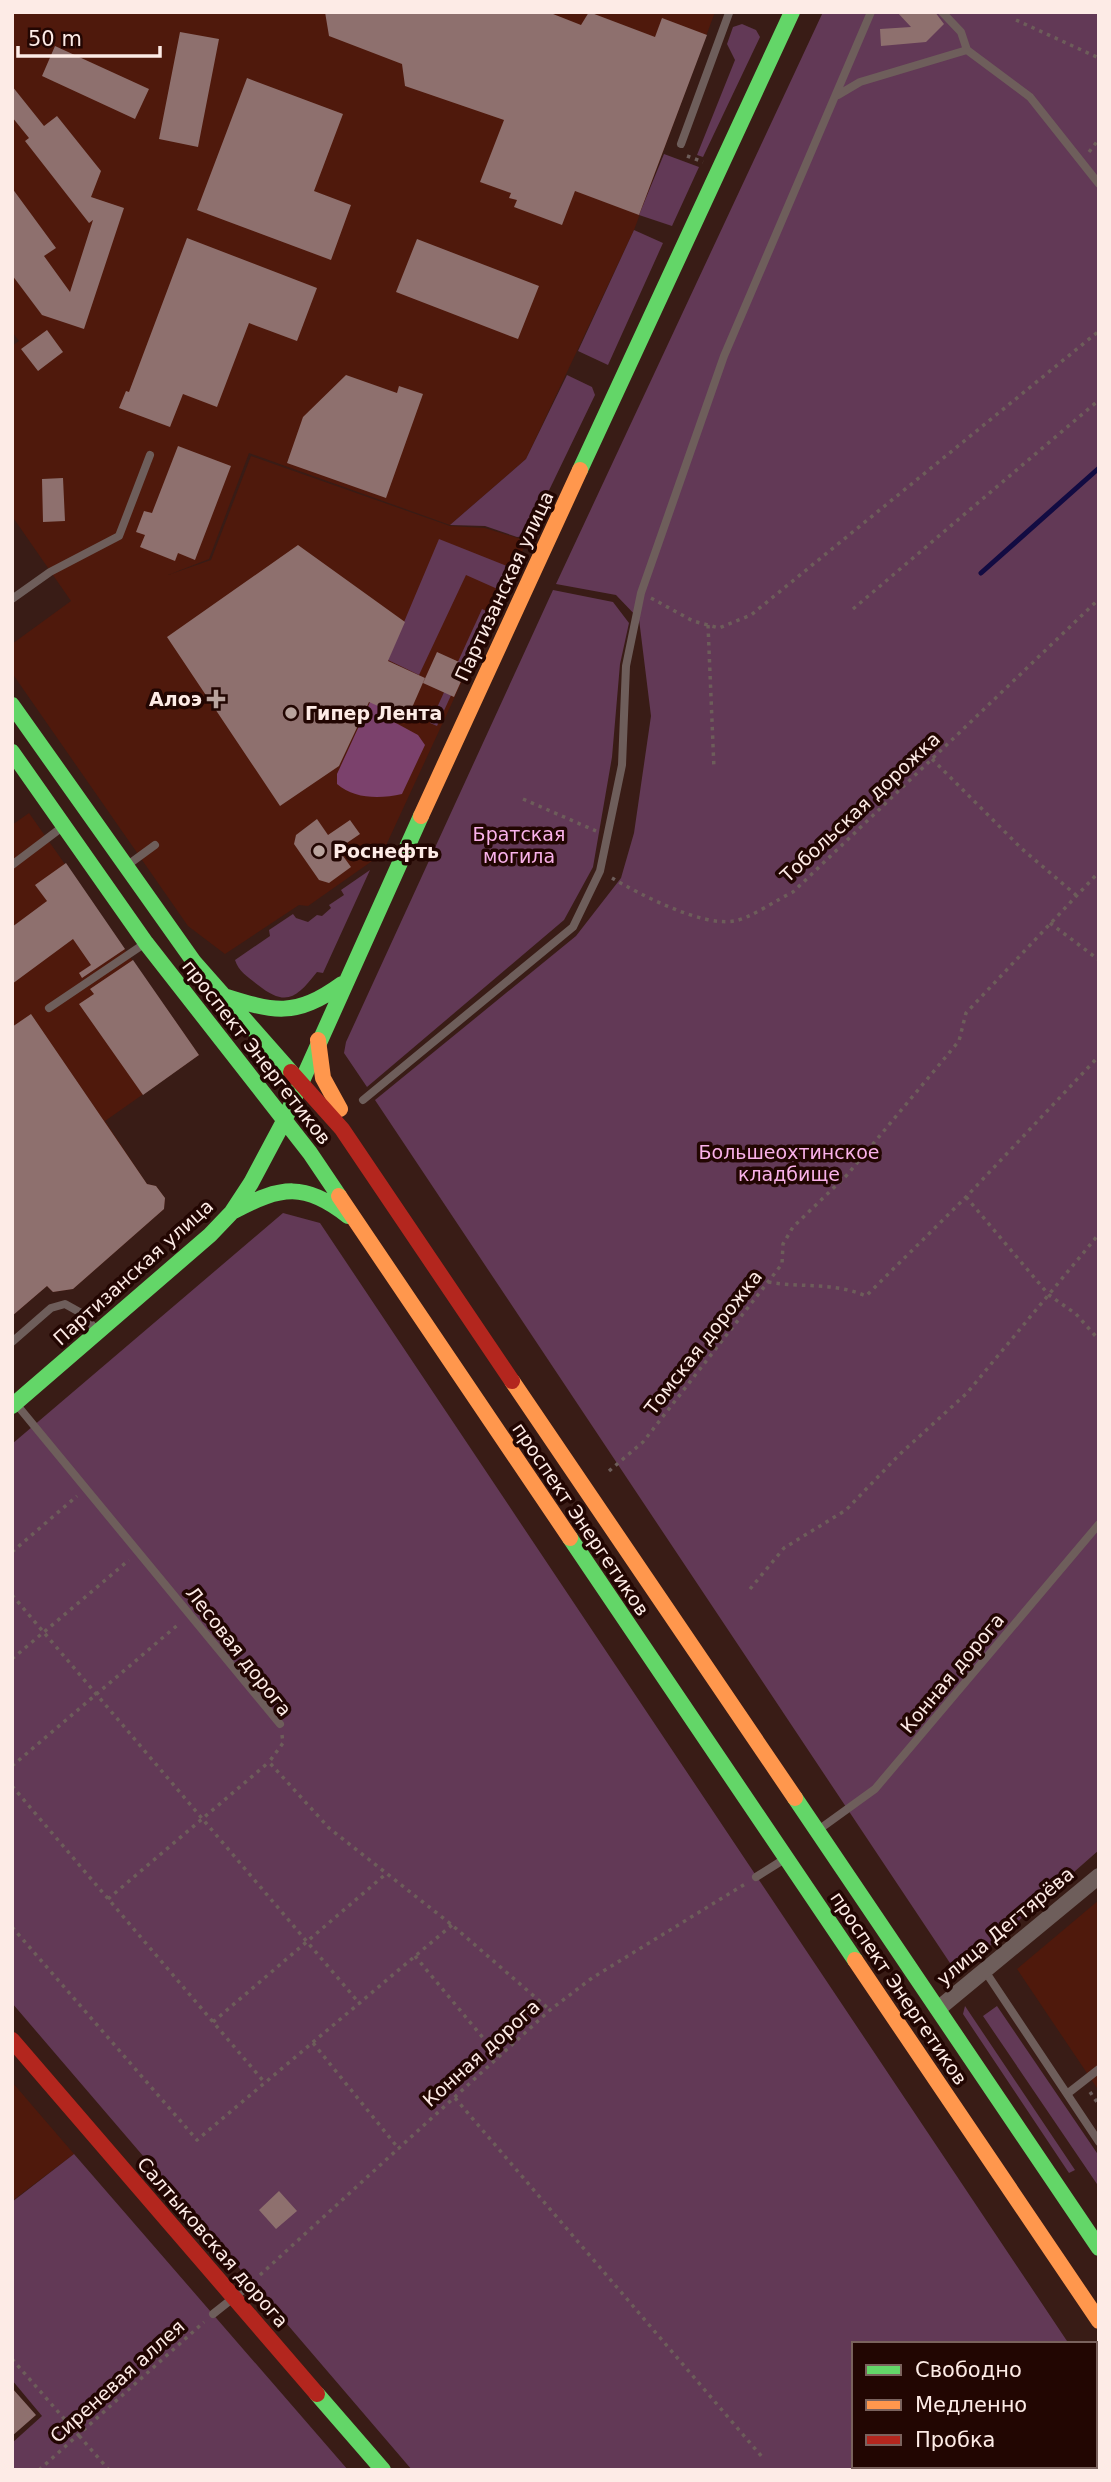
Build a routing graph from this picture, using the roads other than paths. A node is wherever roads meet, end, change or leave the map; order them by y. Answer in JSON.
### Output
{"nodes":[{"id":1,"x":792,"y":12,"type":"edge"},
{"id":2,"x":871,"y":12,"type":"edge"},
{"id":3,"x":942,"y":12,"type":"edge"},
{"id":4,"x":729,"y":13,"type":"edge"},
{"id":5,"x":967,"y":50,"type":"junction"},
{"id":6,"x":838,"y":95,"type":"junction"},
{"id":7,"x":681,"y":144,"type":"dead end"},
{"id":8,"x":1099,"y":184,"type":"edge"},
{"id":9,"x":150,"y":454,"type":"dead end"},
{"id":10,"x":12,"y":599,"type":"edge"},
{"id":11,"x":12,"y":705,"type":"edge"},
{"id":12,"x":12,"y":752,"type":"edge"},
{"id":13,"x":64,"y":826,"type":"junction"},
{"id":14,"x":155,"y":845,"type":"dead end"},
{"id":15,"x":12,"y":865,"type":"edge"},
{"id":16,"x":126,"y":866,"type":"junction"},
{"id":17,"x":146,"y":943,"type":"junction"},
{"id":18,"x":344,"y":982,"type":"junction"},
{"id":19,"x":222,"y":995,"type":"junction"},
{"id":20,"x":49,"y":1007,"type":"dead end"},
{"id":21,"x":318,"y":1040,"type":"junction"},
{"id":22,"x":302,"y":1083,"type":"junction"},
{"id":23,"x":363,"y":1100,"type":"dead end"},
{"id":24,"x":284,"y":1121,"type":"junction"},
{"id":25,"x":382,"y":1186,"type":"junction"},
{"id":26,"x":232,"y":1212,"type":"junction"},
{"id":27,"x":355,"y":1222,"type":"junction"},
{"id":28,"x":98,"y":1332,"type":"junction"},
{"id":29,"x":12,"y":1342,"type":"edge"},
{"id":30,"x":14,"y":1405,"type":"edge"},
{"id":31,"x":1099,"y":1524,"type":"edge"},
{"id":32,"x":280,"y":1724,"type":"road end"},
{"id":33,"x":818,"y":1831,"type":"junction"},
{"id":34,"x":785,"y":1858,"type":"junction"},
{"id":35,"x":1099,"y":1876,"type":"edge"},
{"id":36,"x":756,"y":1877,"type":"road end"},
{"id":37,"x":985,"y":1971,"type":"junction"},
{"id":38,"x":938,"y":2009,"type":"junction"},
{"id":39,"x":12,"y":2040,"type":"edge"},
{"id":40,"x":1099,"y":2069,"type":"edge"},
{"id":41,"x":1067,"y":2094,"type":"junction"},
{"id":42,"x":1099,"y":2142,"type":"edge"},
{"id":43,"x":1099,"y":2248,"type":"edge"},
{"id":44,"x":252,"y":2283,"type":"road end"},
{"id":45,"x":234,"y":2297,"type":"junction"},
{"id":46,"x":214,"y":2314,"type":"road end"},
{"id":47,"x":1099,"y":2321,"type":"edge"},
{"id":48,"x":383,"y":2470,"type":"edge"}],
"edges":[{"from":1,"to":18,"type":"main road","name":"Партизанская улица"},
{"from":2,"to":6,"type":"lane"},
{"from":3,"to":5,"type":"lane"},
{"from":4,"to":7,"type":"lane"},
{"from":5,"to":6,"type":"lane"},
{"from":5,"to":8,"type":"lane"},
{"from":6,"to":23,"type":"lane"},
{"from":9,"to":10,"type":"lane"},
{"from":11,"to":16,"type":"main road","name":"проспект Энергетиков"},
{"from":12,"to":13,"type":"main road","name":"проспект Энергетиков"},
{"from":13,"to":15,"type":"lane"},
{"from":13,"to":17,"type":"main road","name":"проспект Энергетиков"},
{"from":14,"to":16,"type":"lane"},
{"from":16,"to":19,"type":"main road","name":"проспект Энергетиков"},
{"from":17,"to":20,"type":"lane"},
{"from":17,"to":24,"type":"main road","name":"проспект Энергетиков"},
{"from":18,"to":19,"type":"main road"},
{"from":18,"to":21,"type":"main road","name":"Партизанская улица"},
{"from":19,"to":22,"type":"main road","name":"проспект Энергетиков"},
{"from":21,"to":22,"type":"main road","name":"Партизанская улица"},
{"from":21,"to":25,"type":"main road"},
{"from":22,"to":24,"type":"main road","name":"Партизанская улица"},
{"from":22,"to":25,"type":"main road","name":"проспект Энергетиков"},
{"from":24,"to":26,"type":"main road","name":"Партизанская улица"},
{"from":24,"to":27,"type":"main road","name":"проспект Энергетиков"},
{"from":25,"to":33,"type":"main road","name":"проспект Энергетиков"},
{"from":26,"to":27,"type":"main road"},
{"from":26,"to":28,"type":"main road","name":"Партизанская улица"},
{"from":27,"to":34,"type":"main road","name":"проспект Энергетиков"},
{"from":28,"to":29,"type":"lane"},
{"from":28,"to":30,"type":"main road","name":"Партизанская улица"},
{"from":30,"to":32,"type":"lane","name":"Лесовая дорога"},
{"from":31,"to":33,"type":"lane","name":"Конная дорога"},
{"from":33,"to":38,"type":"main road","name":"проспект Энергетиков"},
{"from":34,"to":36,"type":"lane"},
{"from":34,"to":47,"type":"main road","name":"проспект Энергетиков"},
{"from":35,"to":37,"type":"street","name":"улица Дегтярёва"},
{"from":37,"to":38,"type":"street","name":"улица Дегтярёва"},
{"from":37,"to":41,"type":"lane"},
{"from":38,"to":43,"type":"main road","name":"проспект Энергетиков"},
{"from":39,"to":45,"type":"main road","name":"Салтыковская дорога"},
{"from":40,"to":41,"type":"lane"},
{"from":41,"to":42,"type":"lane"},
{"from":44,"to":45,"type":"lane"},
{"from":45,"to":46,"type":"lane"},
{"from":45,"to":48,"type":"main road","name":"Салтыковская дорога"}]}
